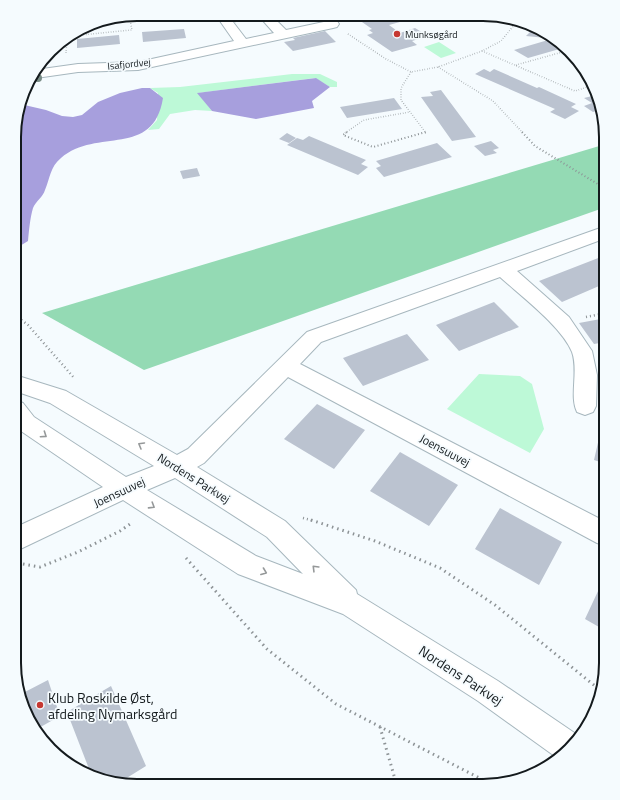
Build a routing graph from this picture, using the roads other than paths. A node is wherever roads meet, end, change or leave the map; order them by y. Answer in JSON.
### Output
{"nodes":[{"id":1,"x":226,"y":21,"type":"edge"},
{"id":2,"x":270,"y":21,"type":"edge"},
{"id":3,"x":333,"y":24,"type":"road end"},
{"id":4,"x":282,"y":34,"type":"junction"},
{"id":5,"x":242,"y":43,"type":"junction"},
{"id":6,"x":42,"y":70,"type":"edge"},
{"id":7,"x":599,"y":235,"type":"edge"},
{"id":8,"x":503,"y":269,"type":"junction"},
{"id":9,"x":285,"y":366,"type":"junction"},
{"id":10,"x":21,"y":386,"type":"edge"},
{"id":11,"x":585,"y":406,"type":"dead end"},
{"id":12,"x":21,"y":417,"type":"edge"},
{"id":13,"x":177,"y":467,"type":"junction"},
{"id":14,"x":114,"y":493,"type":"junction"},
{"id":15,"x":599,"y":531,"type":"edge"},
{"id":16,"x":21,"y":538,"type":"edge"},
{"id":17,"x":352,"y":605,"type":"junction"},
{"id":18,"x":565,"y":745,"type":"edge"}],
"edges":[{"from":1,"to":5,"type":"street"},
{"from":2,"to":4,"type":"street"},
{"from":3,"to":4,"type":"street"},
{"from":4,"to":5,"type":"street"},
{"from":5,"to":6,"type":"street","name":"Isafjordvej"},
{"from":7,"to":8,"type":"street","name":"Joensuuvej"},
{"from":8,"to":9,"type":"street","name":"Joensuuvej"},
{"from":8,"to":11,"type":"street"},
{"from":9,"to":13,"type":"street","name":"Joensuuvej"},
{"from":9,"to":15,"type":"street","name":"Joensuuvej"},
{"from":13,"to":10,"type":"street","name":"Nordens Parkvej","one_way":true},
{"from":12,"to":14,"type":"street","name":"Nordens Parkvej","one_way":true},
{"from":13,"to":14,"type":"street","name":"Joensuuvej"},
{"from":17,"to":13,"type":"street","name":"Nordens Parkvej","one_way":true},
{"from":14,"to":16,"type":"street","name":"Joensuuvej"},
{"from":14,"to":17,"type":"street","name":"Nordens Parkvej","one_way":true},
{"from":17,"to":18,"type":"street","name":"Nordens Parkvej"}]}
